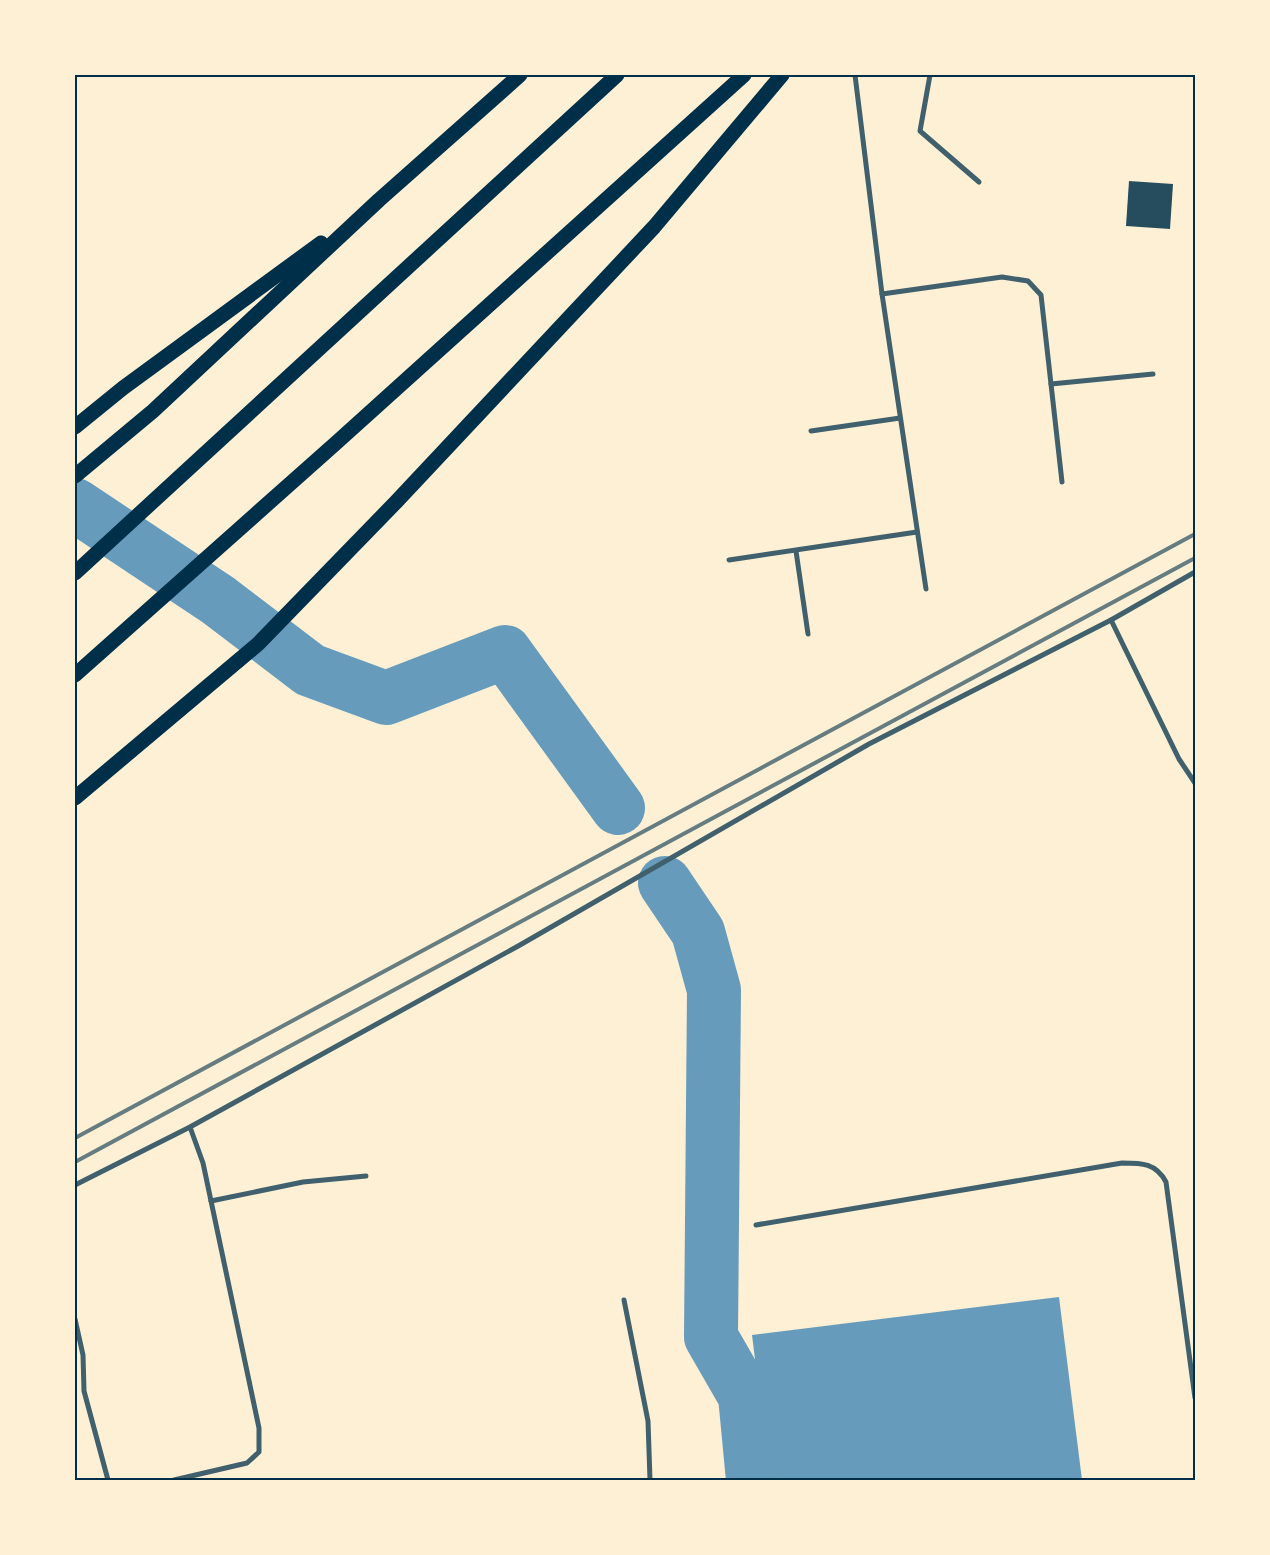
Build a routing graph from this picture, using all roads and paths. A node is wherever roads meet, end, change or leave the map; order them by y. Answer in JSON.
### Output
{"nodes":[{"id":1,"x":520,"y":75,"type":"edge"},
{"id":2,"x":617,"y":75,"type":"edge"},
{"id":3,"x":744,"y":75,"type":"edge"},
{"id":4,"x":782,"y":75,"type":"edge"},
{"id":5,"x":855,"y":75,"type":"edge"},
{"id":6,"x":930,"y":75,"type":"edge"},
{"id":7,"x":978,"y":182,"type":"dead end"},
{"id":8,"x":379,"y":200,"type":"junction"},
{"id":9,"x":882,"y":294,"type":"junction"},
{"id":10,"x":1153,"y":374,"type":"dead end"},
{"id":11,"x":1051,"y":384,"type":"junction"},
{"id":12,"x":900,"y":418,"type":"junction"},
{"id":13,"x":75,"y":427,"type":"edge"},
{"id":14,"x":811,"y":431,"type":"dead end"},
{"id":15,"x":75,"y":476,"type":"edge"},
{"id":16,"x":1062,"y":482,"type":"dead end"},
{"id":17,"x":917,"y":532,"type":"junction"},
{"id":18,"x":796,"y":551,"type":"junction"},
{"id":19,"x":729,"y":560,"type":"dead end"},
{"id":20,"x":80,"y":569,"type":"edge"},
{"id":21,"x":1195,"y":572,"type":"edge"},
{"id":22,"x":926,"y":589,"type":"dead end"},
{"id":23,"x":1111,"y":620,"type":"junction"},
{"id":24,"x":808,"y":634,"type":"dead end"},
{"id":25,"x":75,"y":675,"type":"edge"},
{"id":26,"x":1195,"y":783,"type":"edge"},
{"id":27,"x":75,"y":798,"type":"edge"},
{"id":28,"x":190,"y":1127,"type":"junction"},
{"id":29,"x":366,"y":1176,"type":"dead end"},
{"id":30,"x":75,"y":1185,"type":"edge"},
{"id":31,"x":210,"y":1201,"type":"junction"},
{"id":32,"x":756,"y":1225,"type":"dead end"},
{"id":33,"x":624,"y":1300,"type":"dead end"},
{"id":34,"x":75,"y":1318,"type":"edge"},
{"id":35,"x":1195,"y":1398,"type":"edge"},
{"id":36,"x":108,"y":1480,"type":"edge"},
{"id":37,"x":174,"y":1480,"type":"edge"},
{"id":38,"x":650,"y":1480,"type":"edge"}],
"edges":[{"from":1,"to":8,"type":"highway"},
{"from":2,"to":20,"type":"highway"},
{"from":3,"to":25,"type":"highway"},
{"from":4,"to":27,"type":"highway"},
{"from":5,"to":9,"type":"street"},
{"from":6,"to":7,"type":"street"},
{"from":8,"to":13,"type":"highway"},
{"from":8,"to":15,"type":"highway"},
{"from":9,"to":11,"type":"street"},
{"from":9,"to":12,"type":"street"},
{"from":10,"to":11,"type":"street"},
{"from":11,"to":16,"type":"street"},
{"from":12,"to":14,"type":"street"},
{"from":12,"to":17,"type":"street"},
{"from":17,"to":18,"type":"street"},
{"from":17,"to":22,"type":"street"},
{"from":18,"to":19,"type":"street"},
{"from":18,"to":24,"type":"street"},
{"from":21,"to":23,"type":"street"},
{"from":23,"to":26,"type":"street"},
{"from":23,"to":28,"type":"street"},
{"from":28,"to":30,"type":"street"},
{"from":28,"to":31,"type":"street"},
{"from":29,"to":31,"type":"street"},
{"from":31,"to":37,"type":"street"},
{"from":32,"to":35,"type":"street"},
{"from":33,"to":38,"type":"street"},
{"from":34,"to":36,"type":"street"}]}
